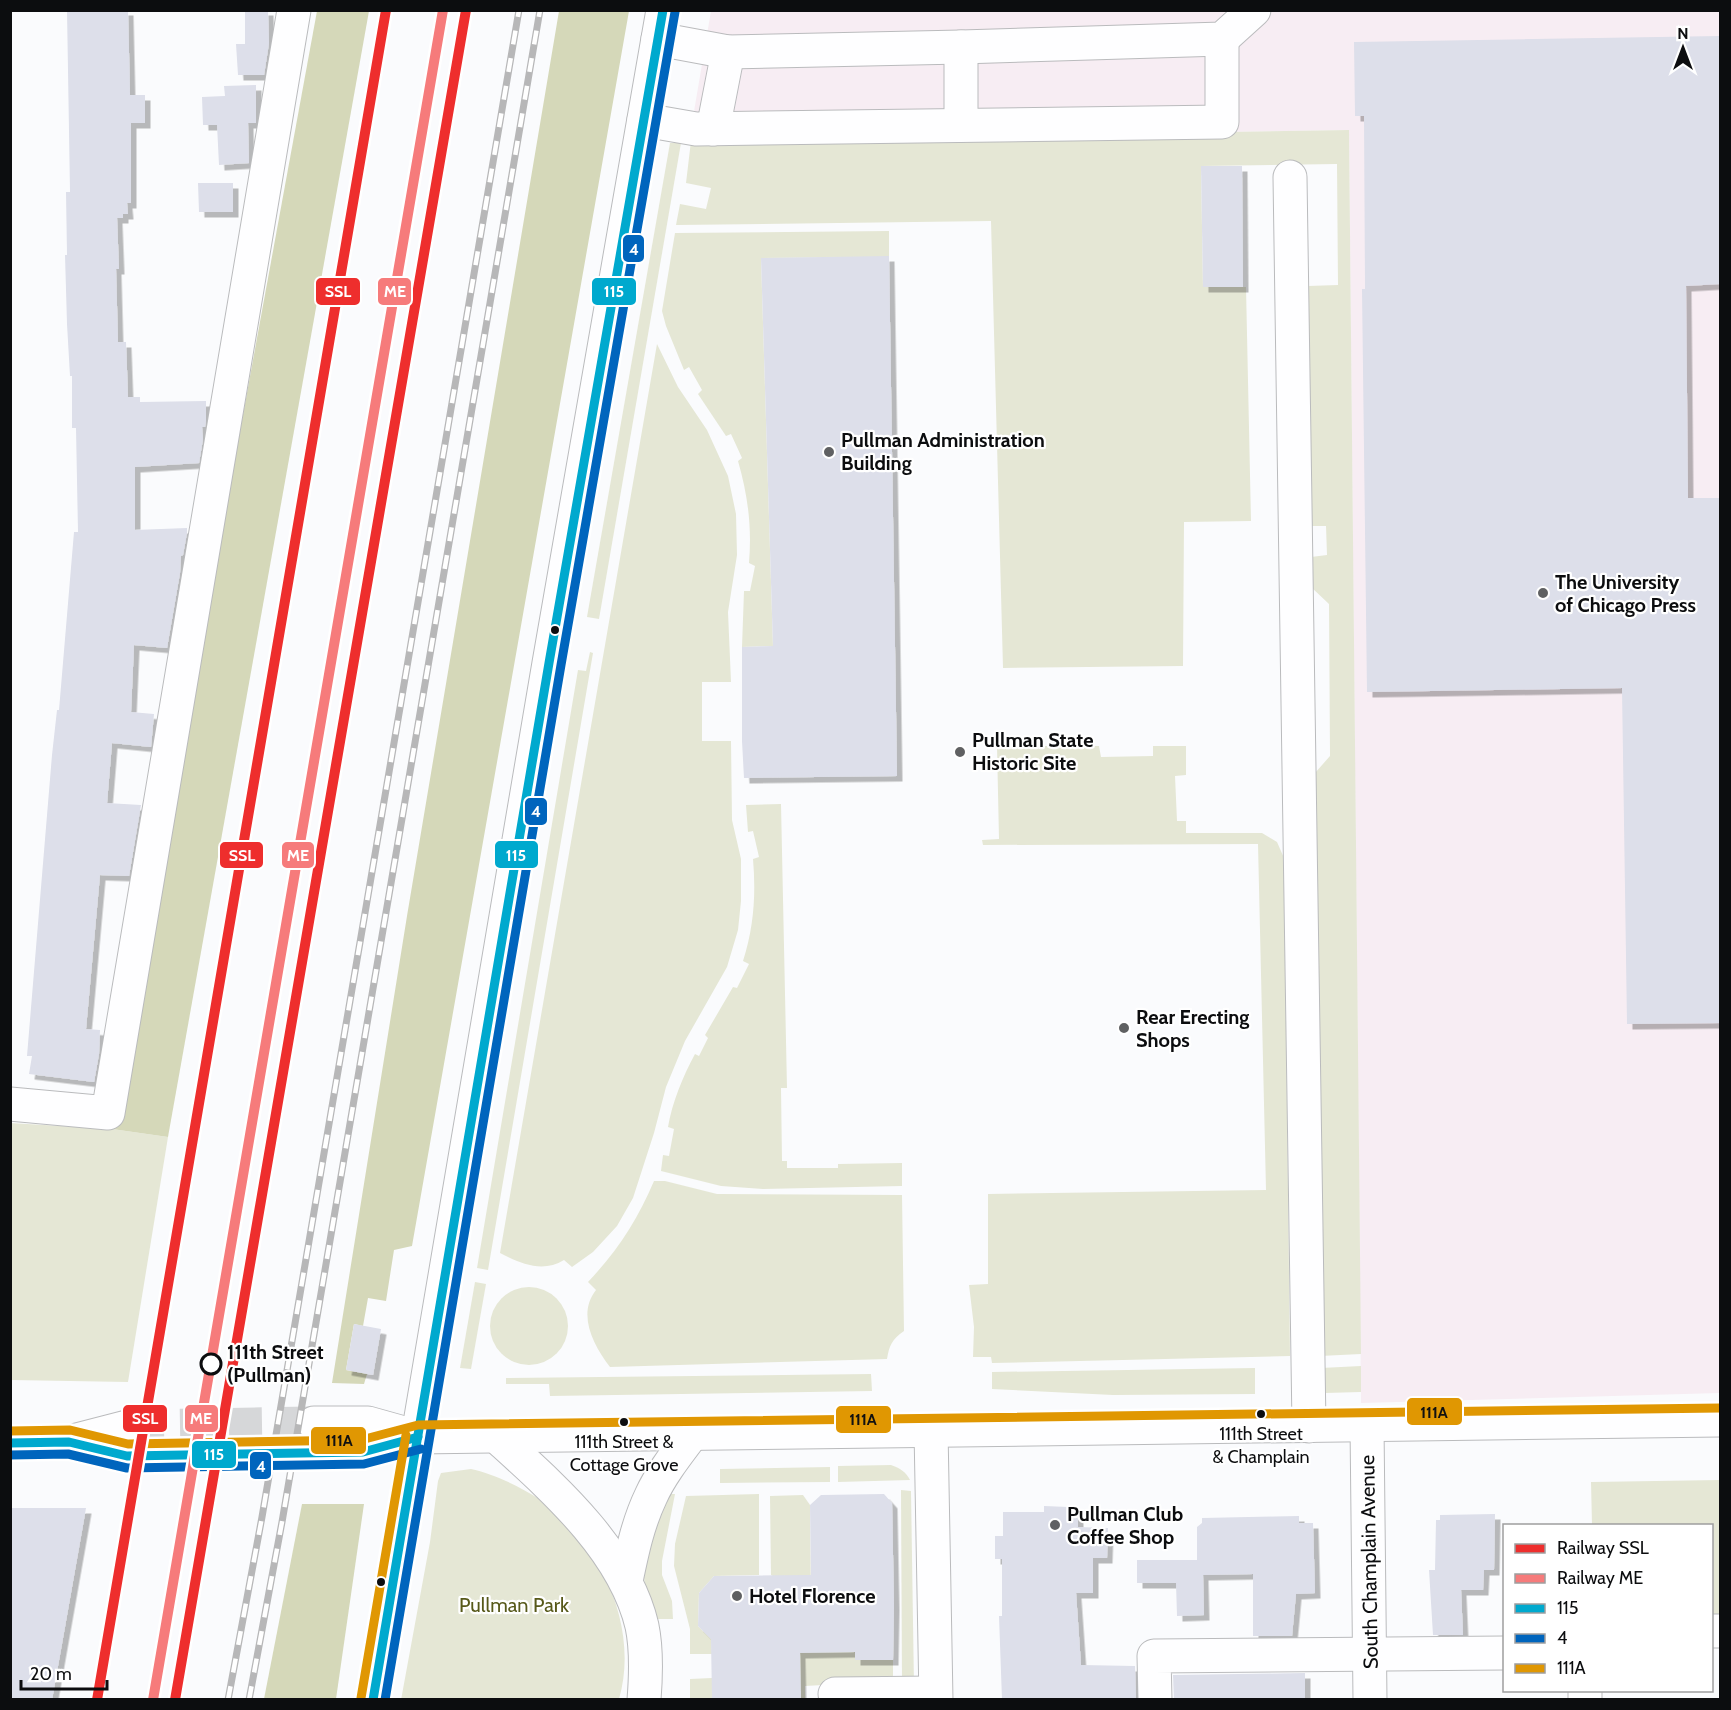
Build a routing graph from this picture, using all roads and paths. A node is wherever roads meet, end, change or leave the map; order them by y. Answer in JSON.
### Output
{"nodes":[{"id":1,"x":294,"y":10,"type":"edge"},
{"id":2,"x":1254,"y":10,"type":"edge"},
{"id":3,"x":660,"y":25,"type":"edge"},
{"id":4,"x":1222,"y":39,"type":"junction"},
{"id":5,"x":961,"y":47,"type":"junction"},
{"id":6,"x":728,"y":52,"type":"junction"},
{"id":7,"x":644,"y":120,"type":"junction"},
{"id":8,"x":961,"y":125,"type":"junction"},
{"id":9,"x":713,"y":129,"type":"junction"},
{"id":10,"x":1290,"y":177,"type":"dead end"},
{"id":11,"x":10,"y":1104,"type":"edge"},
{"id":12,"x":1720,"y":1420,"type":"edge"},
{"id":13,"x":1367,"y":1425,"type":"junction"},
{"id":14,"x":1309,"y":1426,"type":"junction"},
{"id":15,"x":931,"y":1430,"type":"junction"},
{"id":16,"x":692,"y":1434,"type":"junction"},
{"id":17,"x":496,"y":1436,"type":"junction"},
{"id":18,"x":418,"y":1437,"type":"junction"},
{"id":19,"x":311,"y":1438,"type":"tunnel mouth"},
{"id":20,"x":129,"y":1441,"type":"tunnel mouth"},
{"id":21,"x":10,"y":1443,"type":"edge"},
{"id":22,"x":627,"y":1581,"type":"junction"},
{"id":23,"x":1503,"y":1653,"type":"edge"},
{"id":24,"x":1370,"y":1655,"type":"junction"},
{"id":25,"x":835,"y":1694,"type":"dead end"},
{"id":26,"x":935,"y":1696,"type":"edge"},
{"id":27,"x":373,"y":1700,"type":"edge"},
{"id":28,"x":644,"y":1700,"type":"edge"},
{"id":29,"x":1155,"y":1700,"type":"edge"},
{"id":30,"x":1371,"y":1700,"type":"edge"}],
"edges":[{"from":1,"to":11,"type":"street"},
{"from":2,"to":4,"type":"street"},
{"from":3,"to":6,"type":"street"},
{"from":3,"to":7,"type":"street"},
{"from":4,"to":5,"type":"street"},
{"from":4,"to":8,"type":"street"},
{"from":5,"to":6,"type":"street"},
{"from":5,"to":8,"type":"street"},
{"from":6,"to":9,"type":"street"},
{"from":7,"to":9,"type":"street"},
{"from":7,"to":18,"type":"street"},
{"from":8,"to":9,"type":"street"},
{"from":10,"to":14,"type":"street"},
{"from":12,"to":13,"type":"street"},
{"from":13,"to":14,"type":"street"},
{"from":13,"to":24,"type":"street","name":"South Champlain Avenue"},
{"from":14,"to":15,"type":"street"},
{"from":15,"to":16,"type":"street"},
{"from":15,"to":26,"type":"street"},
{"from":16,"to":17,"type":"street"},
{"from":16,"to":22,"type":"street"},
{"from":17,"to":18,"type":"street"},
{"from":17,"to":22,"type":"street"},
{"from":18,"to":19,"type":"street"},
{"from":18,"to":27,"type":"street"},
{"from":20,"to":21,"type":"street"},
{"from":22,"to":28,"type":"street"},
{"from":23,"to":24,"type":"street"},
{"from":24,"to":29,"type":"street"},
{"from":24,"to":30,"type":"street","name":"South Champlain Avenue"},
{"from":25,"to":26,"type":"street"}]}
